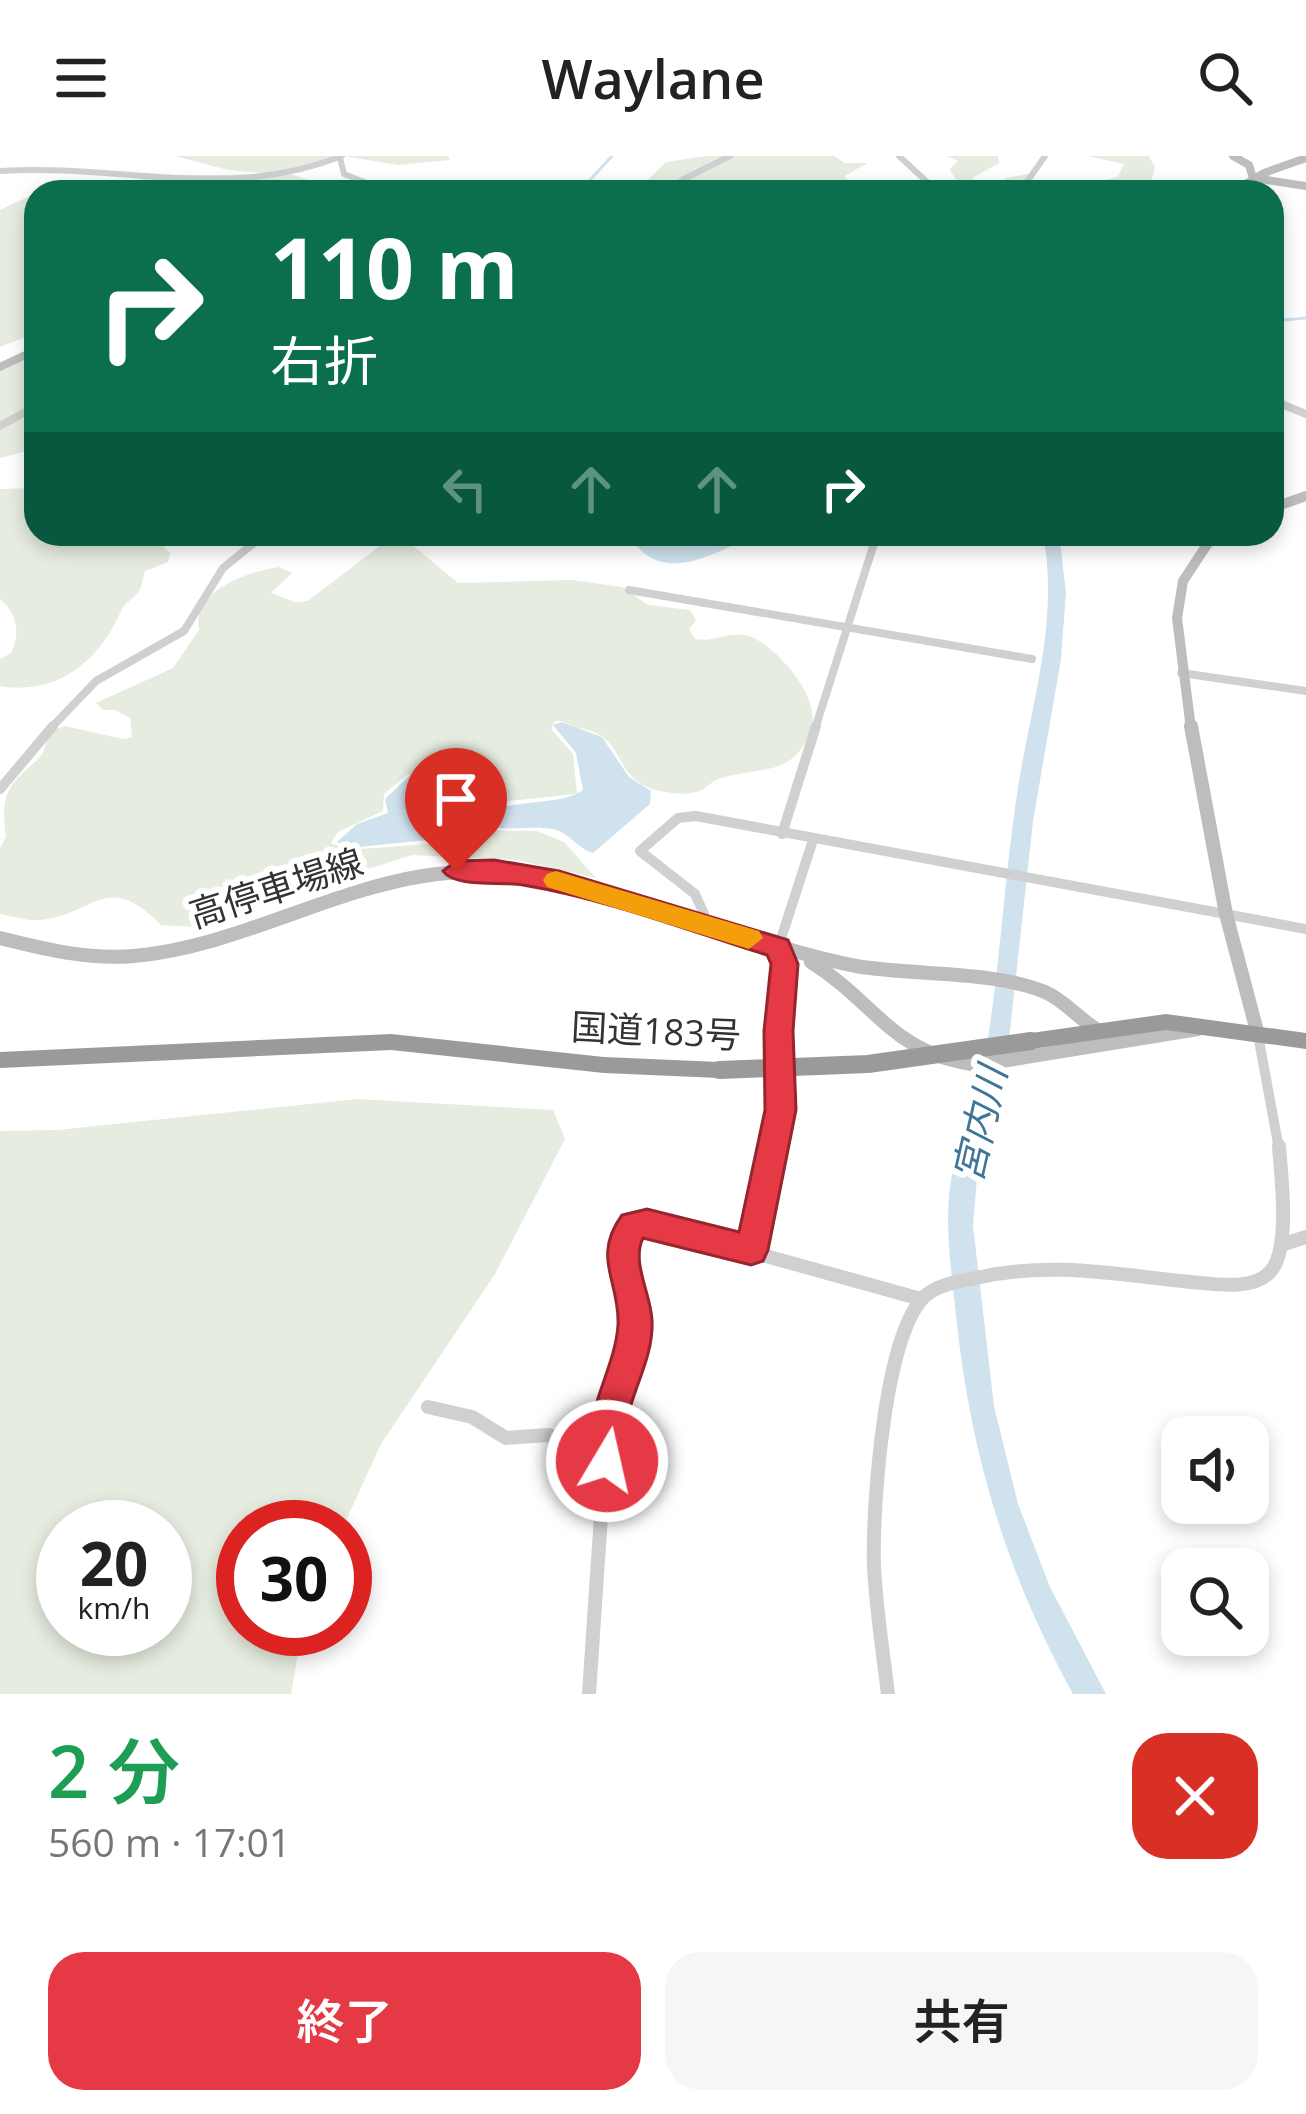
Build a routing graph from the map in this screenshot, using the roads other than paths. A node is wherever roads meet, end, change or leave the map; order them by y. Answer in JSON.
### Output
{"nodes":[{"id":1,"x":730,"y":156,"type":"edge"},
{"id":2,"x":899,"y":156,"type":"edge"},
{"id":3,"x":1233,"y":156,"type":"edge"},
{"id":4,"x":341,"y":157,"type":"edge"},
{"id":5,"x":1306,"y":158,"type":"edge"},
{"id":6,"x":45,"y":160,"type":"edge"},
{"id":7,"x":0,"y":171,"type":"edge"},
{"id":8,"x":1253,"y":178,"type":"junction"},
{"id":9,"x":363,"y":180,"type":"edge"},
{"id":10,"x":682,"y":180,"type":"edge"},
{"id":11,"x":925,"y":180,"type":"edge"},
{"id":12,"x":1250,"y":180,"type":"edge"},
{"id":13,"x":1266,"y":180,"type":"edge"},
{"id":14,"x":251,"y":546,"type":"edge"},
{"id":15,"x":873,"y":546,"type":"edge"},
{"id":16,"x":1206,"y":546,"type":"edge"},
{"id":17,"x":628,"y":590,"type":"dead end"},
{"id":18,"x":849,"y":626,"type":"junction"},
{"id":19,"x":1032,"y":658,"type":"dead end"},
{"id":20,"x":1181,"y":673,"type":"junction"},
{"id":21,"x":1306,"y":691,"type":"edge"},
{"id":22,"x":0,"y":789,"type":"edge"},
{"id":23,"x":782,"y":834,"type":"junction"},
{"id":24,"x":813,"y":840,"type":"junction"},
{"id":25,"x":1226,"y":914,"type":"junction"},
{"id":26,"x":699,"y":923,"type":"junction"},
{"id":27,"x":1306,"y":929,"type":"edge"},
{"id":28,"x":0,"y":938,"type":"edge"},
{"id":29,"x":778,"y":948,"type":"junction"},
{"id":30,"x":1207,"y":1028,"type":"junction"},
{"id":31,"x":1096,"y":1029,"type":"junction"},
{"id":32,"x":1258,"y":1034,"type":"junction"},
{"id":33,"x":1306,"y":1041,"type":"edge"},
{"id":34,"x":0,"y":1060,"type":"edge"},
{"id":35,"x":1306,"y":1238,"type":"edge"},
{"id":36,"x":1281,"y":1244,"type":"junction"},
{"id":37,"x":751,"y":1250,"type":"junction"},
{"id":38,"x":921,"y":1299,"type":"junction"},
{"id":39,"x":428,"y":1406,"type":"dead end"},
{"id":40,"x":607,"y":1461,"type":"junction"},
{"id":41,"x":589,"y":1694,"type":"edge"},
{"id":42,"x":889,"y":1694,"type":"edge"}],
"edges":[{"from":1,"to":10,"type":"street"},
{"from":2,"to":11,"type":"street"},
{"from":3,"to":8,"type":"main road"},
{"from":4,"to":6,"type":"street"},
{"from":4,"to":9,"type":"street"},
{"from":5,"to":8,"type":"main road"},
{"from":6,"to":7,"type":"street"},
{"from":8,"to":12,"type":"main road"},
{"from":8,"to":13,"type":"main road"},
{"from":14,"to":22,"type":"street"},
{"from":15,"to":18,"type":"street"},
{"from":16,"to":20,"type":"main road"},
{"from":17,"to":18,"type":"street"},
{"from":18,"to":19,"type":"street"},
{"from":18,"to":23,"type":"street"},
{"from":20,"to":21,"type":"street"},
{"from":20,"to":25,"type":"main road"},
{"from":23,"to":24,"type":"street"},
{"from":23,"to":26,"type":"street"},
{"from":24,"to":25,"type":"street"},
{"from":24,"to":29,"type":"street"},
{"from":25,"to":27,"type":"street"},
{"from":25,"to":32,"type":"main road"},
{"from":26,"to":28,"type":"main road","name":"高停車場線"},
{"from":26,"to":29,"type":"main road","name":"高停車場線"},
{"from":29,"to":30,"type":"main road","name":"高停車場線"},
{"from":29,"to":31,"type":"main road","name":"高停車場線"},
{"from":29,"to":37,"type":"street"},
{"from":30,"to":31,"type":"highway","name":"国道183号"},
{"from":30,"to":32,"type":"highway","name":"国道183号"},
{"from":31,"to":34,"type":"highway","name":"国道183号","bridge":true},
{"from":32,"to":33,"type":"highway","name":"国道183号"},
{"from":32,"to":36,"type":"street"},
{"from":35,"to":36,"type":"street"},
{"from":36,"to":38,"type":"street"},
{"from":37,"to":38,"type":"street"},
{"from":37,"to":40,"type":"street"},
{"from":38,"to":42,"type":"street"},
{"from":39,"to":40,"type":"street"},
{"from":40,"to":41,"type":"street"}]}
